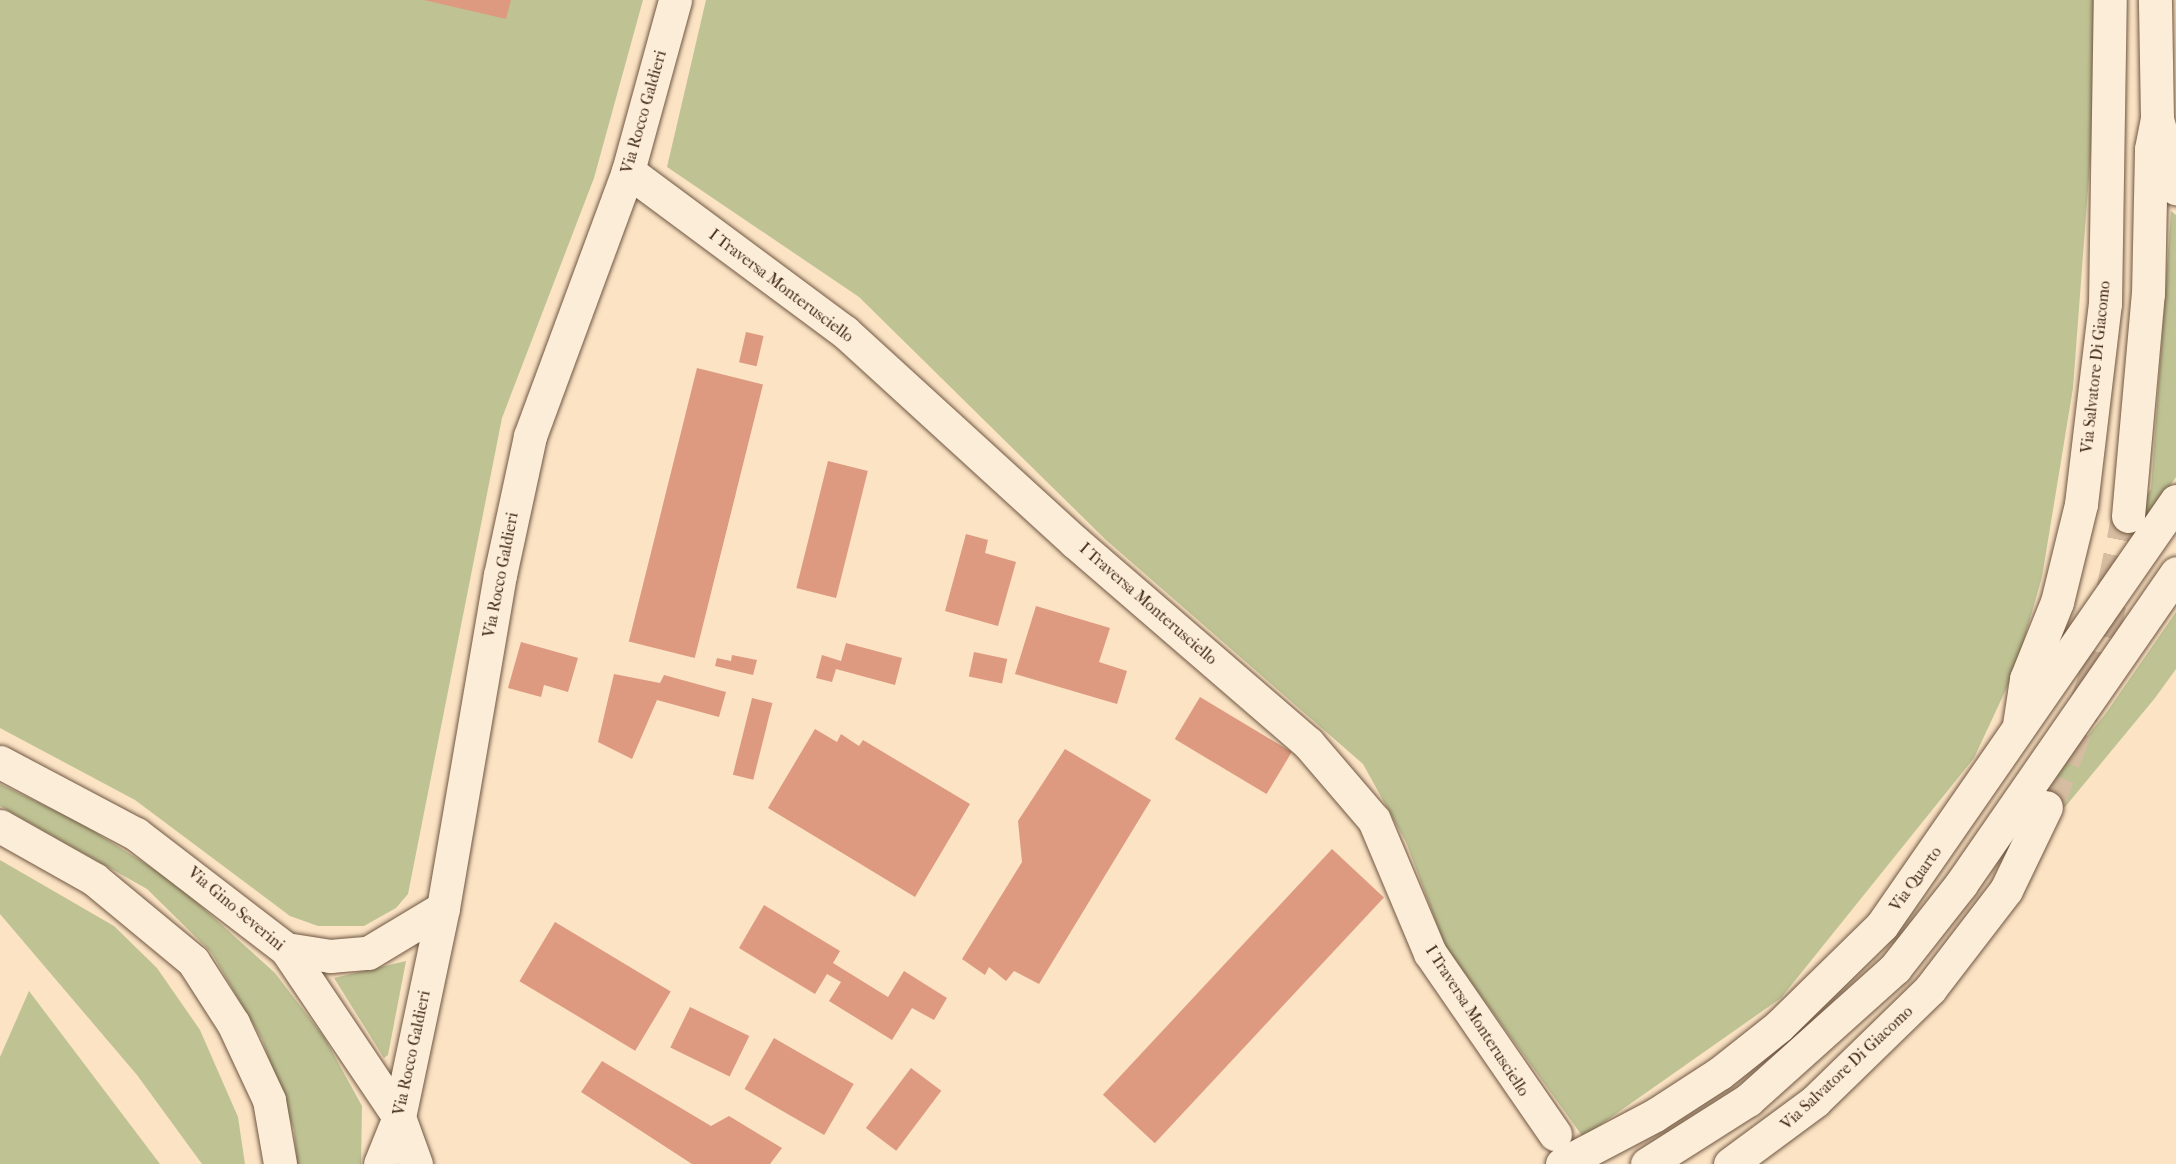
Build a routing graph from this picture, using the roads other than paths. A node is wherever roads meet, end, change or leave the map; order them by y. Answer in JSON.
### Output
{"nodes":[{"id":1,"x":675,"y":0,"type":"edge"},
{"id":2,"x":2110,"y":0,"type":"edge"},
{"id":3,"x":2156,"y":0,"type":"edge"},
{"id":4,"x":2157,"y":119,"type":"junction"},
{"id":5,"x":628,"y":171,"type":"junction"},
{"id":6,"x":2176,"y":188,"type":"edge"},
{"id":7,"x":2176,"y":501,"type":"edge"},
{"id":8,"x":2128,"y":516,"type":"tunnel mouth"},
{"id":9,"x":2176,"y":573,"type":"edge"},
{"id":10,"x":2019,"y":725,"type":"junction"},
{"id":11,"x":0,"y":762,"type":"edge"},
{"id":12,"x":2046,"y":807,"type":"tunnel mouth"},
{"id":13,"x":0,"y":826,"type":"edge"},
{"id":14,"x":443,"y":908,"type":"junction"},
{"id":15,"x":286,"y":949,"type":"junction"},
{"id":16,"x":399,"y":1117,"type":"junction"},
{"id":17,"x":1558,"y":1149,"type":"edge"},
{"id":18,"x":280,"y":1164,"type":"edge"},
{"id":19,"x":380,"y":1164,"type":"edge"},
{"id":20,"x":416,"y":1164,"type":"edge"},
{"id":21,"x":1647,"y":1164,"type":"edge"},
{"id":22,"x":1730,"y":1164,"type":"edge"}],
"edges":[{"from":1,"to":5,"type":"street","name":"Via Rocco Galdieri"},
{"from":2,"to":10,"type":"street","name":"Via Salvatore Di Giacomo"},
{"from":3,"to":4,"type":"street"},
{"from":4,"to":6,"type":"street"},
{"from":4,"to":8,"type":"street"},
{"from":5,"to":14,"type":"street","name":"Via Rocco Galdieri"},
{"from":5,"to":17,"type":"street","name":"I Traversa Monterusciello"},
{"from":7,"to":10,"type":"street","name":"Via Quarto"},
{"from":9,"to":21,"type":"street"},
{"from":10,"to":17,"type":"street","name":"Via Quarto"},
{"from":11,"to":15,"type":"street","name":"Via Gino Severini"},
{"from":12,"to":22,"type":"street","name":"Via Salvatore Di Giacomo"},
{"from":13,"to":18,"type":"street"},
{"from":14,"to":15,"type":"street"},
{"from":14,"to":16,"type":"street","name":"Via Rocco Galdieri"},
{"from":15,"to":16,"type":"street","name":"Via Gino Severini"},
{"from":16,"to":19,"type":"street","name":"Via Rocco Galdieri"},
{"from":16,"to":20,"type":"street","name":"Via Gino Severini"}]}
